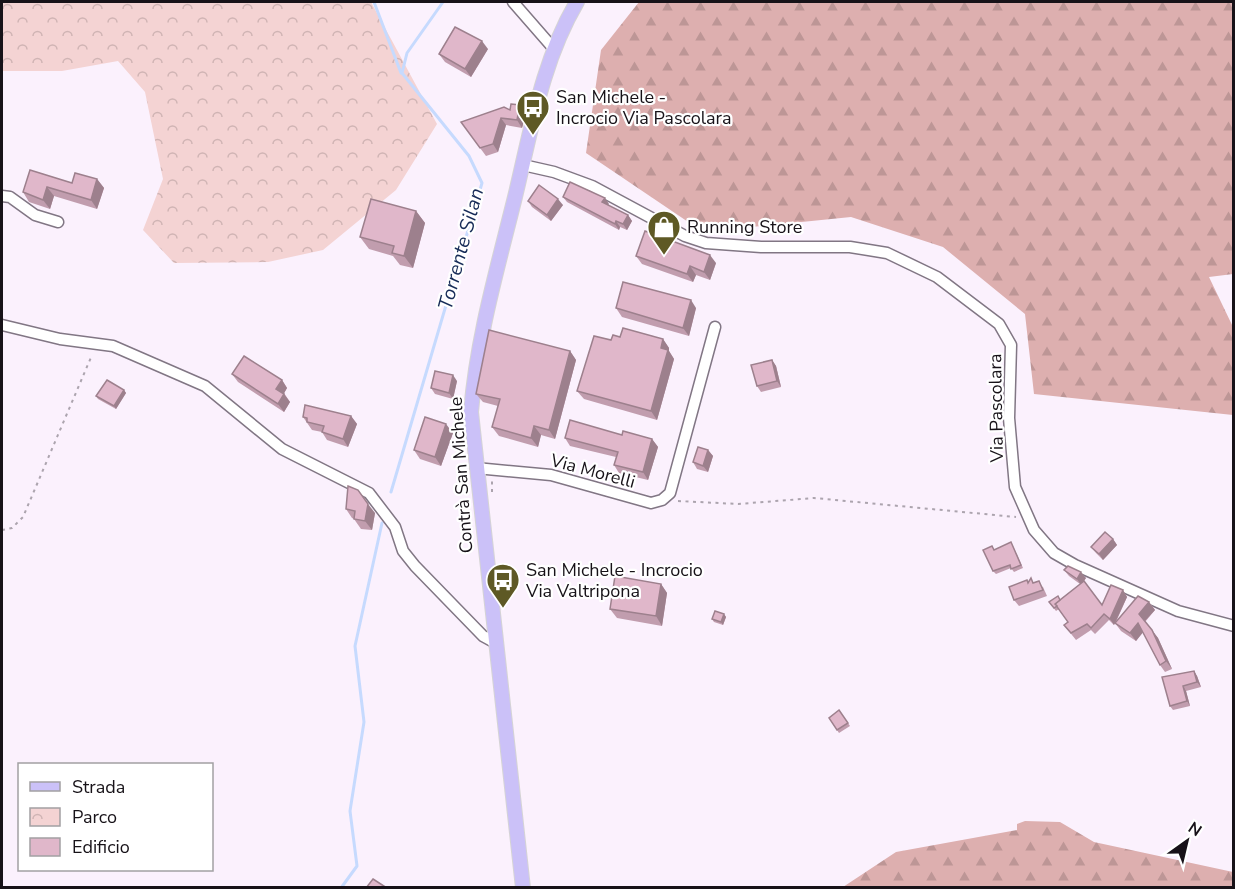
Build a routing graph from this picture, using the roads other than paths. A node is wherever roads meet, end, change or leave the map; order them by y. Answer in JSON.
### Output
{"nodes":[{"id":1,"x":513,"y":2,"type":"edge"},
{"id":2,"x":577,"y":2,"type":"edge"},
{"id":3,"x":554,"y":49,"type":"junction"},
{"id":4,"x":522,"y":165,"type":"junction"},
{"id":5,"x":2,"y":196,"type":"edge"},
{"id":6,"x":58,"y":222,"type":"dead end"},
{"id":7,"x":2,"y":325,"type":"edge"},
{"id":8,"x":715,"y":327,"type":"dead end"},
{"id":9,"x":476,"y":468,"type":"junction"},
{"id":10,"x":1233,"y":626,"type":"edge"},
{"id":11,"x":494,"y":642,"type":"junction"},
{"id":12,"x":523,"y":888,"type":"edge"}],
"edges":[{"from":1,"to":3,"type":"street"},
{"from":2,"to":3,"type":"main road","name":"Contrà San Michele"},
{"from":3,"to":4,"type":"main road","name":"Contrà San Michele"},
{"from":4,"to":9,"type":"main road","name":"Contrà San Michele"},
{"from":4,"to":10,"type":"street","name":"Via Pascolara"},
{"from":5,"to":6,"type":"street"},
{"from":7,"to":11,"type":"street"},
{"from":8,"to":9,"type":"street","name":"Via Morelli"},
{"from":9,"to":11,"type":"main road","name":"Contrà San Michele"},
{"from":11,"to":12,"type":"main road","name":"Contrà San Michele"}]}
